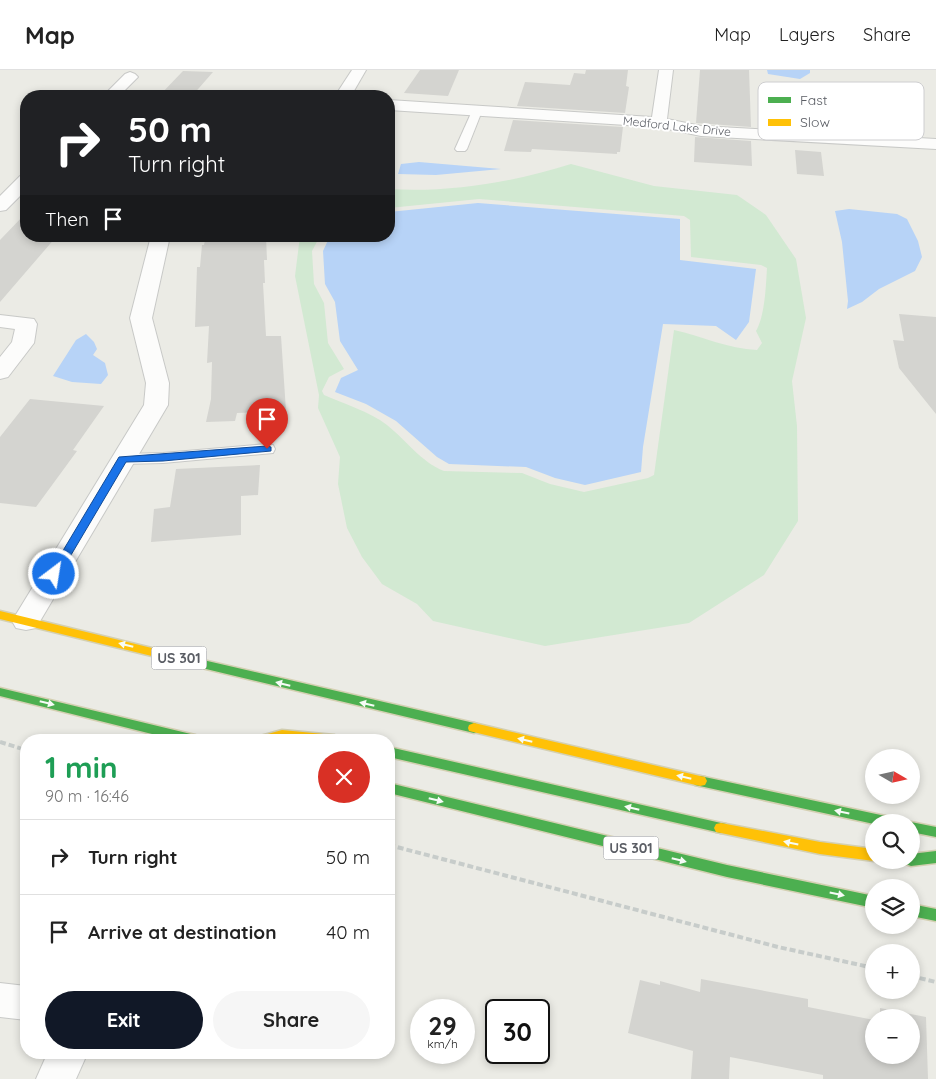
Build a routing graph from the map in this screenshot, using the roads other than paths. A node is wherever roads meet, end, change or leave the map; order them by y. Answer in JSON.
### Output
{"nodes":[{"id":1,"x":359,"y":70,"type":"edge"},
{"id":2,"x":666,"y":70,"type":"edge"},
{"id":3,"x":130,"y":77,"type":"dead end"},
{"id":4,"x":117,"y":90,"type":"edge"},
{"id":5,"x":347,"y":90,"type":"edge"},
{"id":6,"x":395,"y":106,"type":"edge"},
{"id":7,"x":477,"y":111,"type":"junction"},
{"id":8,"x":659,"y":122,"type":"junction"},
{"id":9,"x":758,"y":134,"type":"edge"},
{"id":10,"x":864,"y":140,"type":"edge"},
{"id":11,"x":936,"y":144,"type":"edge"},
{"id":12,"x":461,"y":149,"type":"dead end"},
{"id":13,"x":20,"y":186,"type":"edge"},
{"id":14,"x":0,"y":206,"type":"edge"},
{"id":15,"x":160,"y":242,"type":"edge"},
{"id":16,"x":0,"y":321,"type":"edge"},
{"id":17,"x":0,"y":372,"type":"edge"},
{"id":18,"x":267,"y":449,"type":"dead end"},
{"id":19,"x":123,"y":459,"type":"junction"},
{"id":20,"x":0,"y":614,"type":"edge"},
{"id":21,"x":26,"y":621,"type":"junction"},
{"id":22,"x":0,"y":692,"type":"edge"},
{"id":23,"x":171,"y":734,"type":"edge"},
{"id":24,"x":395,"y":753,"type":"edge"},
{"id":25,"x":395,"y":789,"type":"edge"},
{"id":26,"x":865,"y":817,"type":"edge"},
{"id":27,"x":920,"y":829,"type":"edge"},
{"id":28,"x":936,"y":832,"type":"edge"},
{"id":29,"x":865,"y":854,"type":"edge"},
{"id":30,"x":936,"y":857,"type":"edge"},
{"id":31,"x":920,"y":859,"type":"edge"},
{"id":32,"x":865,"y":900,"type":"edge"},
{"id":33,"x":920,"y":912,"type":"edge"},
{"id":34,"x":936,"y":915,"type":"edge"},
{"id":35,"x":0,"y":1000,"type":"edge"},
{"id":36,"x":20,"y":1002,"type":"edge"},
{"id":37,"x":65,"y":1059,"type":"edge"},
{"id":38,"x":56,"y":1079,"type":"edge"}],
"edges":[{"from":1,"to":5,"type":"street"},
{"from":2,"to":8,"type":"street"},
{"from":3,"to":4,"type":"street"},
{"from":6,"to":7,"type":"street","name":"Medford Lake Drive"},
{"from":7,"to":8,"type":"street","name":"Medford Lake Drive"},
{"from":7,"to":12,"type":"lane"},
{"from":8,"to":9,"type":"street","name":"Medford Lake Drive"},
{"from":10,"to":11,"type":"street","name":"Medford Lake Drive"},
{"from":13,"to":14,"type":"street"},
{"from":15,"to":19,"type":"street"},
{"from":16,"to":17,"type":"street"},
{"from":18,"to":19,"type":"lane"},
{"from":19,"to":21,"type":"street"},
{"from":20,"to":21,"type":"main road","number":"US 301"},
{"from":26,"to":21,"type":"main road","number":"US 301","one_way":true},
{"from":22,"to":23,"type":"main road","one_way":true},
{"from":29,"to":24,"type":"main road","one_way":true},
{"from":25,"to":32,"type":"main road","number":"US 301","one_way":true},
{"from":27,"to":28,"type":"main road"},
{"from":30,"to":31,"type":"main road"},
{"from":33,"to":34,"type":"main road"},
{"from":35,"to":36,"type":"street"},
{"from":37,"to":38,"type":"street"}]}
